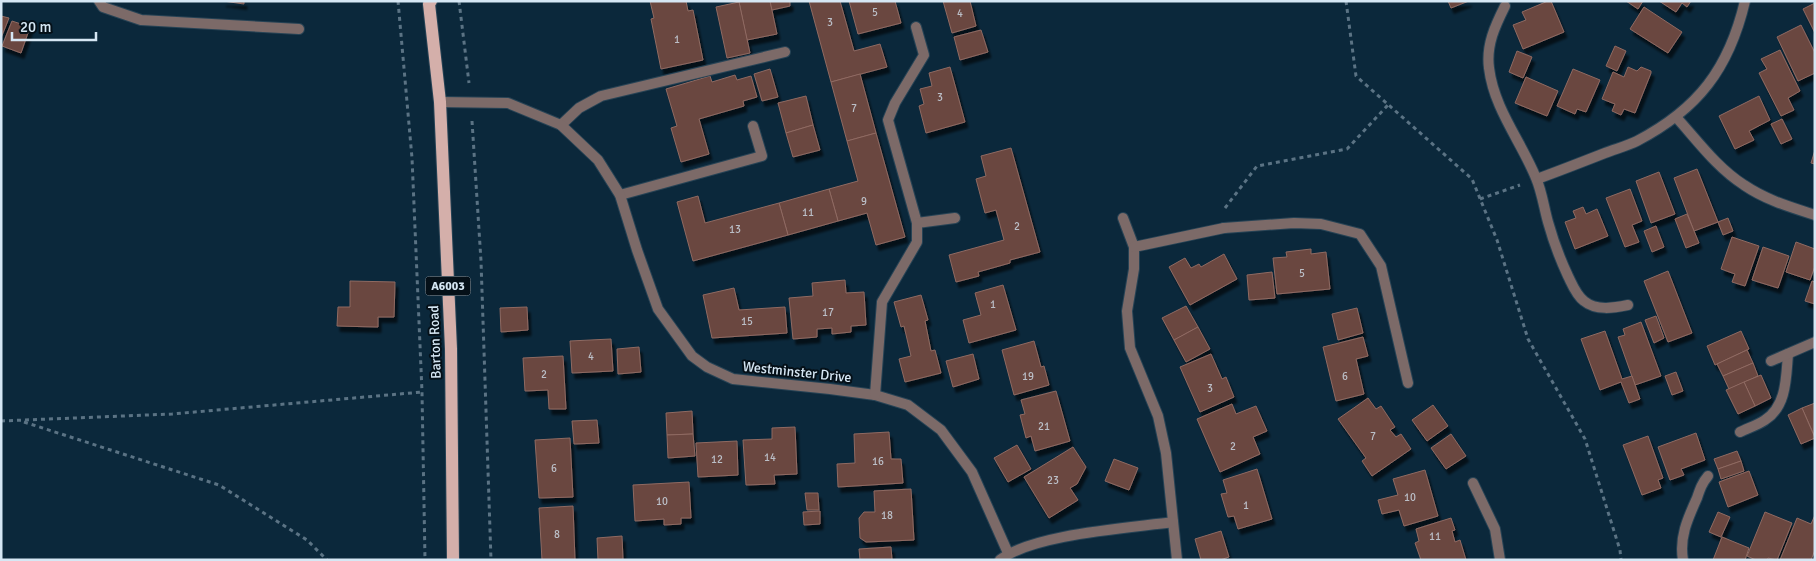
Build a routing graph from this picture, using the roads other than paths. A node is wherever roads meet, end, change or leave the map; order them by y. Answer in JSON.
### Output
{"nodes":[{"id":1,"x":99,"y":1,"type":"edge"},
{"id":2,"x":1745,"y":1,"type":"edge"},
{"id":3,"x":429,"y":2,"type":"edge"},
{"id":4,"x":1505,"y":6,"type":"dead end"},
{"id":5,"x":916,"y":27,"type":"dead end"},
{"id":6,"x":299,"y":29,"type":"dead end"},
{"id":7,"x":785,"y":52,"type":"dead end"},
{"id":8,"x":440,"y":102,"type":"junction"},
{"id":9,"x":1676,"y":116,"type":"junction"},
{"id":10,"x":561,"y":125,"type":"junction"},
{"id":11,"x":753,"y":126,"type":"dead end"},
{"id":12,"x":1537,"y":179,"type":"junction"},
{"id":13,"x":620,"y":195,"type":"junction"},
{"id":14,"x":1815,"y":215,"type":"edge"},
{"id":15,"x":955,"y":218,"type":"dead end"},
{"id":16,"x":1123,"y":218,"type":"dead end"},
{"id":17,"x":917,"y":223,"type":"junction"},
{"id":18,"x":1134,"y":248,"type":"junction"},
{"id":19,"x":1628,"y":305,"type":"dead end"},
{"id":20,"x":1815,"y":342,"type":"edge"},
{"id":21,"x":1788,"y":354,"type":"junction"},
{"id":22,"x":1771,"y":362,"type":"dead end"},
{"id":23,"x":1408,"y":383,"type":"dead end"},
{"id":24,"x":874,"y":395,"type":"junction"},
{"id":25,"x":1740,"y":432,"type":"dead end"},
{"id":26,"x":1708,"y":476,"type":"dead end"},
{"id":27,"x":1473,"y":483,"type":"dead end"},
{"id":28,"x":1173,"y":522,"type":"junction"},
{"id":29,"x":1004,"y":556,"type":"edge"},
{"id":30,"x":453,"y":560,"type":"edge"},
{"id":31,"x":1177,"y":560,"type":"edge"},
{"id":32,"x":1500,"y":560,"type":"edge"},
{"id":33,"x":1684,"y":560,"type":"edge"}],
"edges":[{"from":1,"to":6,"type":"street"},
{"from":2,"to":9,"type":"street"},
{"from":3,"to":8,"type":"main road","name":"Barton Road","number":"A6003"},
{"from":4,"to":12,"type":"street"},
{"from":5,"to":17,"type":"street"},
{"from":7,"to":10,"type":"street"},
{"from":8,"to":10,"type":"street","name":"Westminster Drive"},
{"from":8,"to":30,"type":"main road","name":"Barton Road","number":"A6003"},
{"from":9,"to":12,"type":"street"},
{"from":9,"to":14,"type":"street"},
{"from":10,"to":13,"type":"street","name":"Westminster Drive"},
{"from":11,"to":13,"type":"street"},
{"from":12,"to":19,"type":"street"},
{"from":13,"to":24,"type":"street","name":"Westminster Drive"},
{"from":15,"to":17,"type":"street"},
{"from":16,"to":18,"type":"street"},
{"from":17,"to":24,"type":"street"},
{"from":18,"to":23,"type":"street"},
{"from":18,"to":28,"type":"street"},
{"from":20,"to":21,"type":"street"},
{"from":21,"to":22,"type":"street"},
{"from":21,"to":25,"type":"street"},
{"from":24,"to":29,"type":"street","name":"Westminster Drive"},
{"from":26,"to":33,"type":"street"},
{"from":27,"to":32,"type":"street"},
{"from":28,"to":29,"type":"street"},
{"from":28,"to":31,"type":"street"}]}
